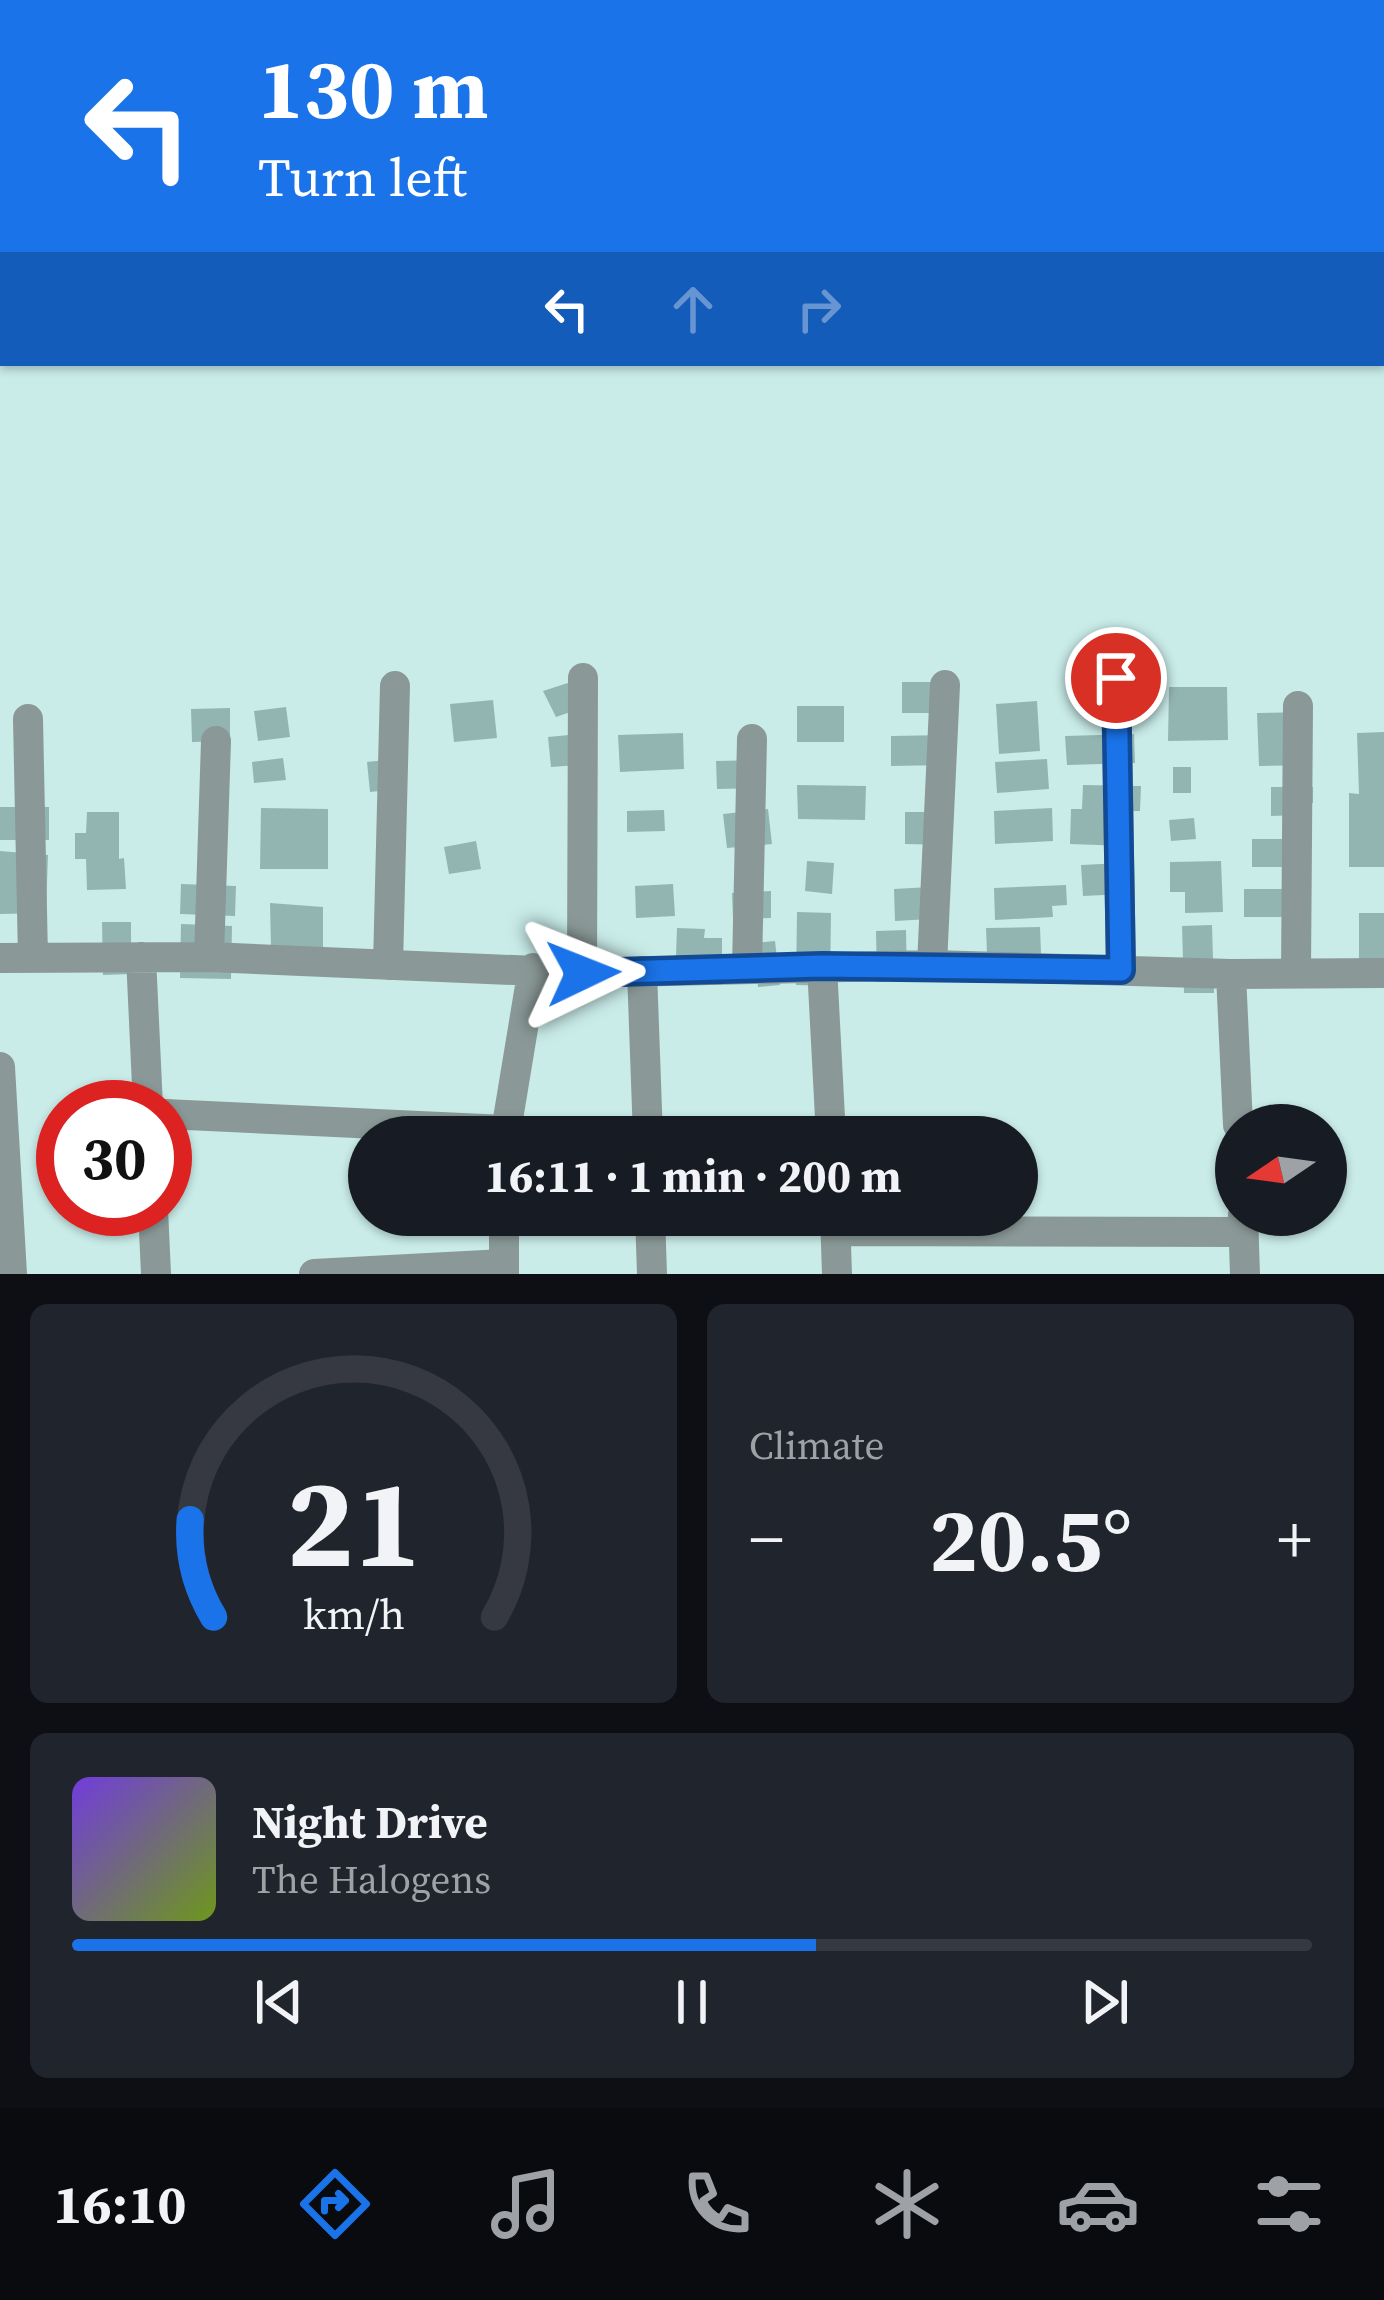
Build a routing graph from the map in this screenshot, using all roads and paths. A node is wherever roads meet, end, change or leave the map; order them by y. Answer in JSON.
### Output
{"nodes":[{"id":1,"x":583,"y":678,"type":"dead end"},
{"id":2,"x":1116,"y":678,"type":"dead end"},
{"id":3,"x":945,"y":685,"type":"dead end"},
{"id":4,"x":394,"y":686,"type":"dead end"},
{"id":5,"x":1298,"y":706,"type":"dead end"},
{"id":6,"x":28,"y":719,"type":"dead end"},
{"id":7,"x":752,"y":739,"type":"dead end"},
{"id":8,"x":216,"y":741,"type":"dead end"},
{"id":9,"x":141,"y":957,"type":"junction"},
{"id":10,"x":209,"y":957,"type":"junction"},
{"id":11,"x":0,"y":958,"type":"edge"},
{"id":12,"x":33,"y":958,"type":"junction"},
{"id":13,"x":388,"y":964,"type":"junction"},
{"id":14,"x":932,"y":965,"type":"junction"},
{"id":15,"x":822,"y":966,"type":"junction"},
{"id":16,"x":533,"y":968,"type":"junction"},
{"id":17,"x":747,"y":968,"type":"junction"},
{"id":18,"x":1121,"y":970,"type":"junction"},
{"id":19,"x":642,"y":971,"type":"junction"},
{"id":20,"x":1296,"y":972,"type":"junction"},
{"id":21,"x":583,"y":973,"type":"junction"},
{"id":22,"x":1384,"y":973,"type":"edge"},
{"id":23,"x":1231,"y":974,"type":"junction"},
{"id":24,"x":0,"y":1067,"type":"edge"},
{"id":25,"x":147,"y":1080,"type":"edge"},
{"id":26,"x":1237,"y":1104,"type":"edge"},
{"id":27,"x":192,"y":1116,"type":"edge"},
{"id":28,"x":508,"y":1116,"type":"edge"},
{"id":29,"x":647,"y":1116,"type":"edge"},
{"id":30,"x":830,"y":1116,"type":"edge"},
{"id":31,"x":348,"y":1125,"type":"edge"},
{"id":32,"x":1038,"y":1223,"type":"edge"},
{"id":33,"x":1215,"y":1224,"type":"edge"},
{"id":34,"x":155,"y":1236,"type":"edge"},
{"id":35,"x":504,"y":1236,"type":"edge"},
{"id":36,"x":651,"y":1236,"type":"edge"},
{"id":37,"x":836,"y":1236,"type":"edge"},
{"id":38,"x":1243,"y":1236,"type":"edge"},
{"id":39,"x":504,"y":1269,"type":"edge"},
{"id":40,"x":12,"y":1274,"type":"edge"},
{"id":41,"x":157,"y":1274,"type":"edge"},
{"id":42,"x":314,"y":1274,"type":"edge"},
{"id":43,"x":652,"y":1274,"type":"edge"},
{"id":44,"x":837,"y":1274,"type":"edge"},
{"id":45,"x":1245,"y":1274,"type":"edge"}],
"edges":[{"from":1,"to":21,"type":"street"},
{"from":2,"to":18,"type":"street"},
{"from":3,"to":14,"type":"street"},
{"from":4,"to":13,"type":"street"},
{"from":5,"to":20,"type":"street"},
{"from":6,"to":12,"type":"street"},
{"from":7,"to":17,"type":"street"},
{"from":8,"to":10,"type":"street"},
{"from":9,"to":10,"type":"street"},
{"from":9,"to":12,"type":"street"},
{"from":9,"to":25,"type":"street"},
{"from":10,"to":13,"type":"street"},
{"from":11,"to":12,"type":"street"},
{"from":13,"to":16,"type":"street"},
{"from":14,"to":15,"type":"street"},
{"from":14,"to":18,"type":"street"},
{"from":15,"to":17,"type":"street"},
{"from":15,"to":30,"type":"street"},
{"from":16,"to":21,"type":"street"},
{"from":16,"to":28,"type":"street"},
{"from":17,"to":19,"type":"street"},
{"from":18,"to":23,"type":"street"},
{"from":19,"to":21,"type":"street"},
{"from":19,"to":29,"type":"street"},
{"from":20,"to":22,"type":"street"},
{"from":20,"to":23,"type":"street"},
{"from":23,"to":26,"type":"street"},
{"from":24,"to":40,"type":"street"},
{"from":27,"to":31,"type":"street"},
{"from":32,"to":33,"type":"street"},
{"from":34,"to":41,"type":"street"},
{"from":35,"to":39,"type":"street"},
{"from":36,"to":43,"type":"street"},
{"from":37,"to":44,"type":"street"},
{"from":38,"to":45,"type":"street"},
{"from":39,"to":42,"type":"street"}]}
